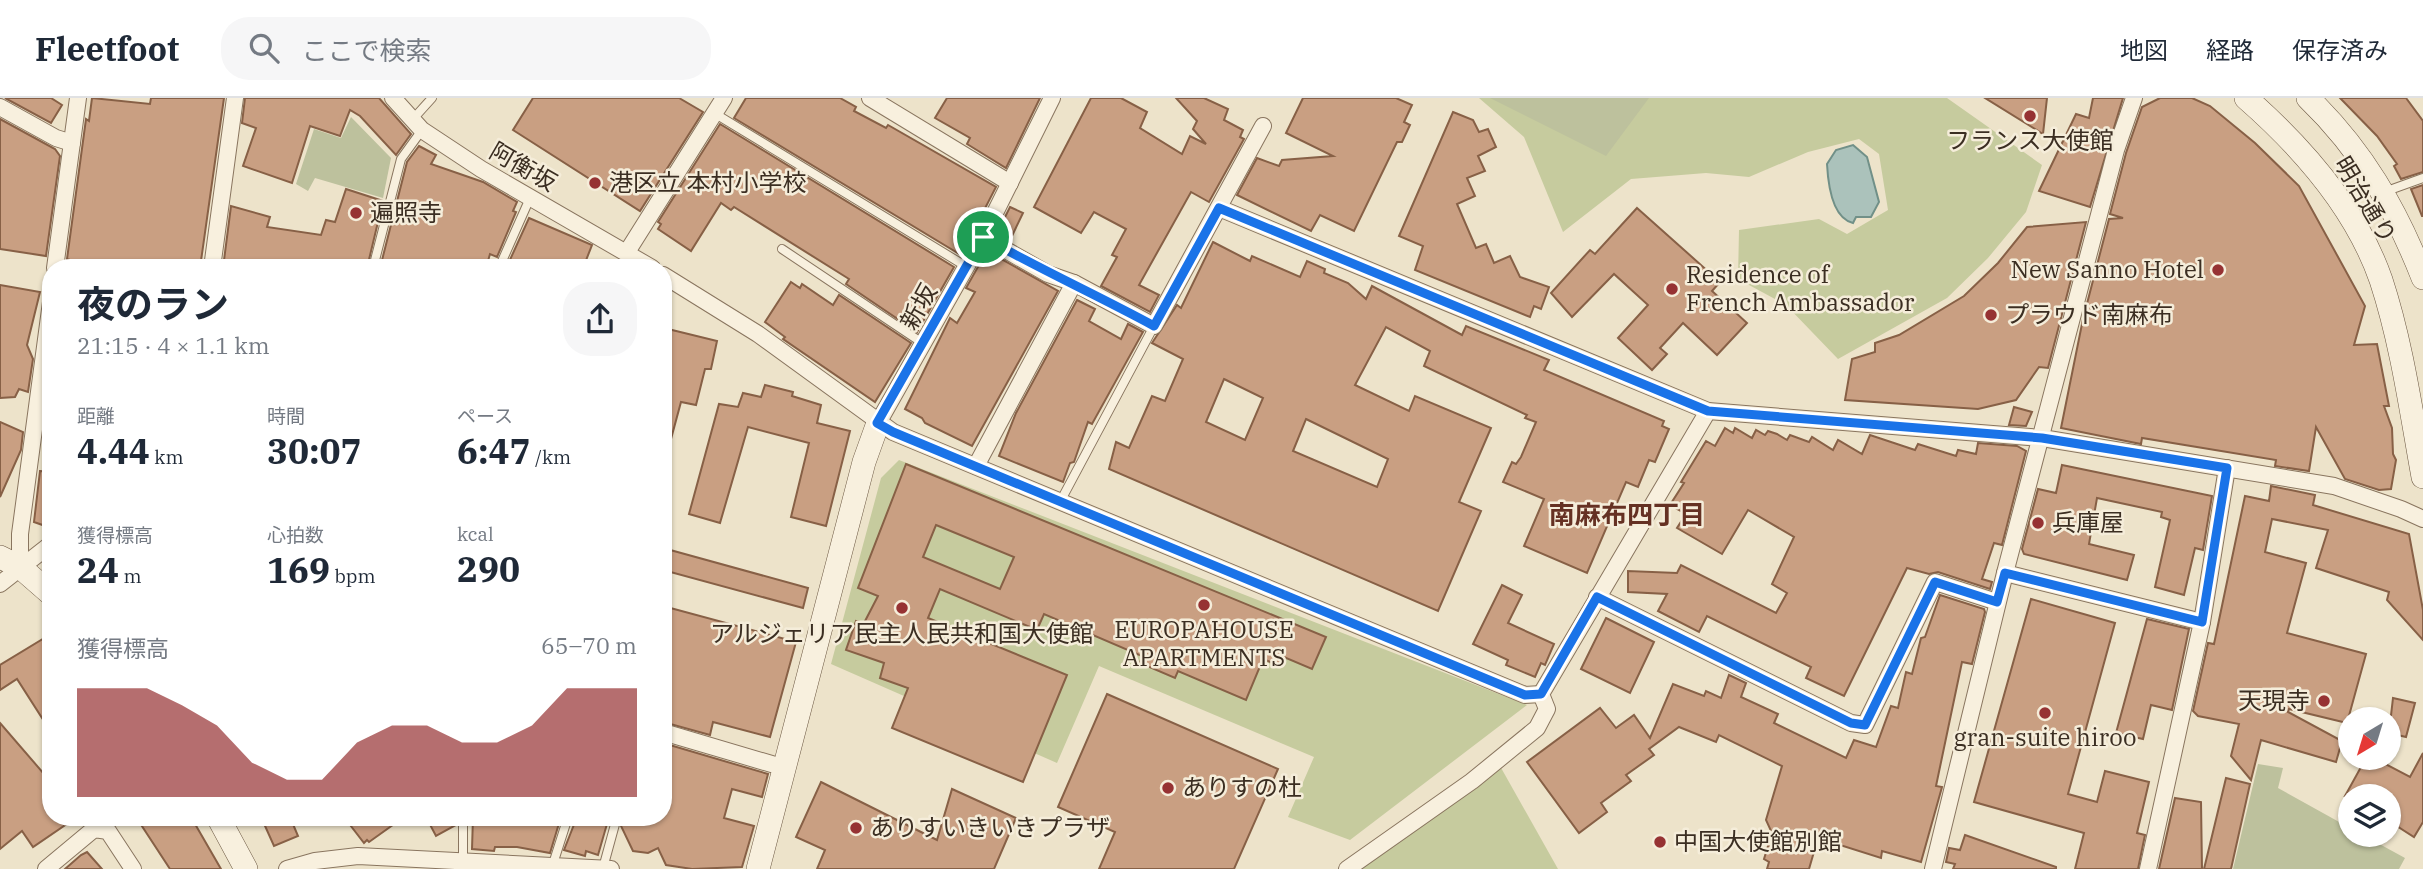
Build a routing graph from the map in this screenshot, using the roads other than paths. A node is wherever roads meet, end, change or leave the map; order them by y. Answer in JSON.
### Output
{"nodes":[{"id":1,"x":78,"y":98,"type":"edge"},
{"id":2,"x":235,"y":98,"type":"edge"},
{"id":3,"x":393,"y":98,"type":"edge"},
{"id":4,"x":432,"y":98,"type":"edge"},
{"id":5,"x":724,"y":98,"type":"edge"},
{"id":6,"x":870,"y":98,"type":"edge"},
{"id":7,"x":1052,"y":98,"type":"edge"},
{"id":8,"x":2134,"y":98,"type":"edge"},
{"id":9,"x":2246,"y":98,"type":"edge"},
{"id":10,"x":2308,"y":98,"type":"edge"},
{"id":11,"x":0,"y":107,"type":"edge"},
{"id":12,"x":714,"y":113,"type":"junction"},
{"id":13,"x":418,"y":125,"type":"junction"},
{"id":14,"x":1263,"y":126,"type":"dead end"},
{"id":15,"x":72,"y":143,"type":"junction"},
{"id":16,"x":2423,"y":178,"type":"edge"},
{"id":17,"x":1010,"y":183,"type":"junction"},
{"id":18,"x":2384,"y":192,"type":"junction"},
{"id":19,"x":530,"y":198,"type":"junction"},
{"id":20,"x":1219,"y":208,"type":"junction"},
{"id":21,"x":983,"y":237,"type":"junction"},
{"id":22,"x":782,"y":249,"type":"dead end"},
{"id":23,"x":627,"y":252,"type":"junction"},
{"id":24,"x":56,"y":259,"type":"edge"},
{"id":25,"x":213,"y":259,"type":"edge"},
{"id":26,"x":375,"y":259,"type":"edge"},
{"id":27,"x":503,"y":259,"type":"edge"},
{"id":28,"x":638,"y":259,"type":"edge"},
{"id":29,"x":967,"y":267,"type":"junction"},
{"id":30,"x":2423,"y":278,"type":"edge"},
{"id":31,"x":672,"y":281,"type":"edge"},
{"id":32,"x":1074,"y":283,"type":"junction"},
{"id":33,"x":1154,"y":326,"type":"junction"},
{"id":34,"x":924,"y":344,"type":"junction"},
{"id":35,"x":42,"y":369,"type":"edge"},
{"id":36,"x":1708,"y":411,"type":"junction"},
{"id":37,"x":877,"y":423,"type":"junction"},
{"id":38,"x":2042,"y":438,"type":"junction"},
{"id":39,"x":976,"y":466,"type":"junction"},
{"id":40,"x":2227,"y":468,"type":"junction"},
{"id":41,"x":2423,"y":477,"type":"edge"},
{"id":42,"x":1060,"y":502,"type":"junction"},
{"id":43,"x":2423,"y":519,"type":"edge"},
{"id":44,"x":42,"y":548,"type":"edge"},
{"id":45,"x":10,"y":562,"type":"edge"},
{"id":46,"x":2005,"y":573,"type":"junction"},
{"id":47,"x":0,"y":584,"type":"edge"},
{"id":48,"x":42,"y":587,"type":"edge"},
{"id":49,"x":1597,"y":597,"type":"junction"},
{"id":50,"x":1997,"y":602,"type":"junction"},
{"id":51,"x":2202,"y":622,"type":"junction"},
{"id":52,"x":1541,"y":694,"type":"junction"},
{"id":53,"x":672,"y":735,"type":"edge"},
{"id":54,"x":785,"y":768,"type":"junction"},
{"id":55,"x":223,"y":826,"type":"edge"},
{"id":56,"x":463,"y":826,"type":"edge"},
{"id":57,"x":565,"y":826,"type":"edge"},
{"id":58,"x":615,"y":826,"type":"edge"},
{"id":59,"x":463,"y":861,"type":"junction"},
{"id":60,"x":1934,"y":861,"type":"edge"},
{"id":61,"x":553,"y":864,"type":"junction"},
{"id":62,"x":607,"y":868,"type":"edge"},
{"id":63,"x":46,"y":869,"type":"edge"},
{"id":64,"x":133,"y":869,"type":"edge"},
{"id":65,"x":246,"y":869,"type":"edge"},
{"id":66,"x":287,"y":869,"type":"edge"},
{"id":67,"x":758,"y":869,"type":"edge"},
{"id":68,"x":1347,"y":869,"type":"edge"},
{"id":69,"x":2148,"y":869,"type":"edge"}],
"edges":[{"from":1,"to":15,"type":"street"},
{"from":2,"to":25,"type":"street"},
{"from":3,"to":13,"type":"street","name":"阿衡坂"},
{"from":4,"to":13,"type":"lane"},
{"from":5,"to":12,"type":"street"},
{"from":6,"to":17,"type":"street"},
{"from":7,"to":17,"type":"street","name":"新坂"},
{"from":8,"to":38,"type":"street"},
{"from":9,"to":41,"type":"main road","name":"明治通り"},
{"from":10,"to":18,"type":"main road","name":"明治通り"},
{"from":11,"to":15,"type":"street"},
{"from":12,"to":23,"type":"street"},
{"from":12,"to":29,"type":"lane"},
{"from":13,"to":19,"type":"street","name":"阿衡坂"},
{"from":13,"to":26,"type":"lane"},
{"from":14,"to":20,"type":"street"},
{"from":15,"to":24,"type":"street"},
{"from":16,"to":18,"type":"lane"},
{"from":17,"to":21,"type":"street","name":"新坂"},
{"from":18,"to":30,"type":"main road","name":"明治通り"},
{"from":19,"to":23,"type":"street","name":"阿衡坂"},
{"from":19,"to":27,"type":"lane"},
{"from":20,"to":33,"type":"street"},
{"from":20,"to":36,"type":"street"},
{"from":21,"to":29,"type":"street","name":"新坂"},
{"from":21,"to":32,"type":"street"},
{"from":22,"to":34,"type":"lane"},
{"from":23,"to":28,"type":"street","name":"阿衡坂"},
{"from":29,"to":34,"type":"street","name":"新坂"},
{"from":31,"to":37,"type":"street"},
{"from":32,"to":33,"type":"street"},
{"from":32,"to":39,"type":"street"},
{"from":33,"to":42,"type":"lane"},
{"from":34,"to":37,"type":"street","name":"新坂"},
{"from":35,"to":45,"type":"street"},
{"from":36,"to":38,"type":"street"},
{"from":36,"to":49,"type":"street"},
{"from":37,"to":39,"type":"street"},
{"from":37,"to":54,"type":"main road"},
{"from":38,"to":40,"type":"street"},
{"from":38,"to":46,"type":"street"},
{"from":39,"to":42,"type":"street"},
{"from":40,"to":43,"type":"street"},
{"from":40,"to":51,"type":"street"},
{"from":42,"to":52,"type":"street"},
{"from":44,"to":45,"type":"street"},
{"from":45,"to":47,"type":"street"},
{"from":45,"to":48,"type":"main road"},
{"from":46,"to":50,"type":"street"},
{"from":46,"to":51,"type":"street"},
{"from":49,"to":50,"type":"street"},
{"from":49,"to":52,"type":"street"},
{"from":50,"to":60,"type":"street"},
{"from":51,"to":69,"type":"street"},
{"from":52,"to":68,"type":"street"},
{"from":53,"to":54,"type":"street"},
{"from":54,"to":67,"type":"main road"},
{"from":55,"to":65,"type":"main road"},
{"from":56,"to":59,"type":"lane"},
{"from":57,"to":61,"type":"lane"},
{"from":58,"to":62,"type":"lane"},
{"from":59,"to":61,"type":"street"},
{"from":59,"to":66,"type":"street"},
{"from":61,"to":62,"type":"street"},
{"from":63,"to":64,"type":"street"}]}
